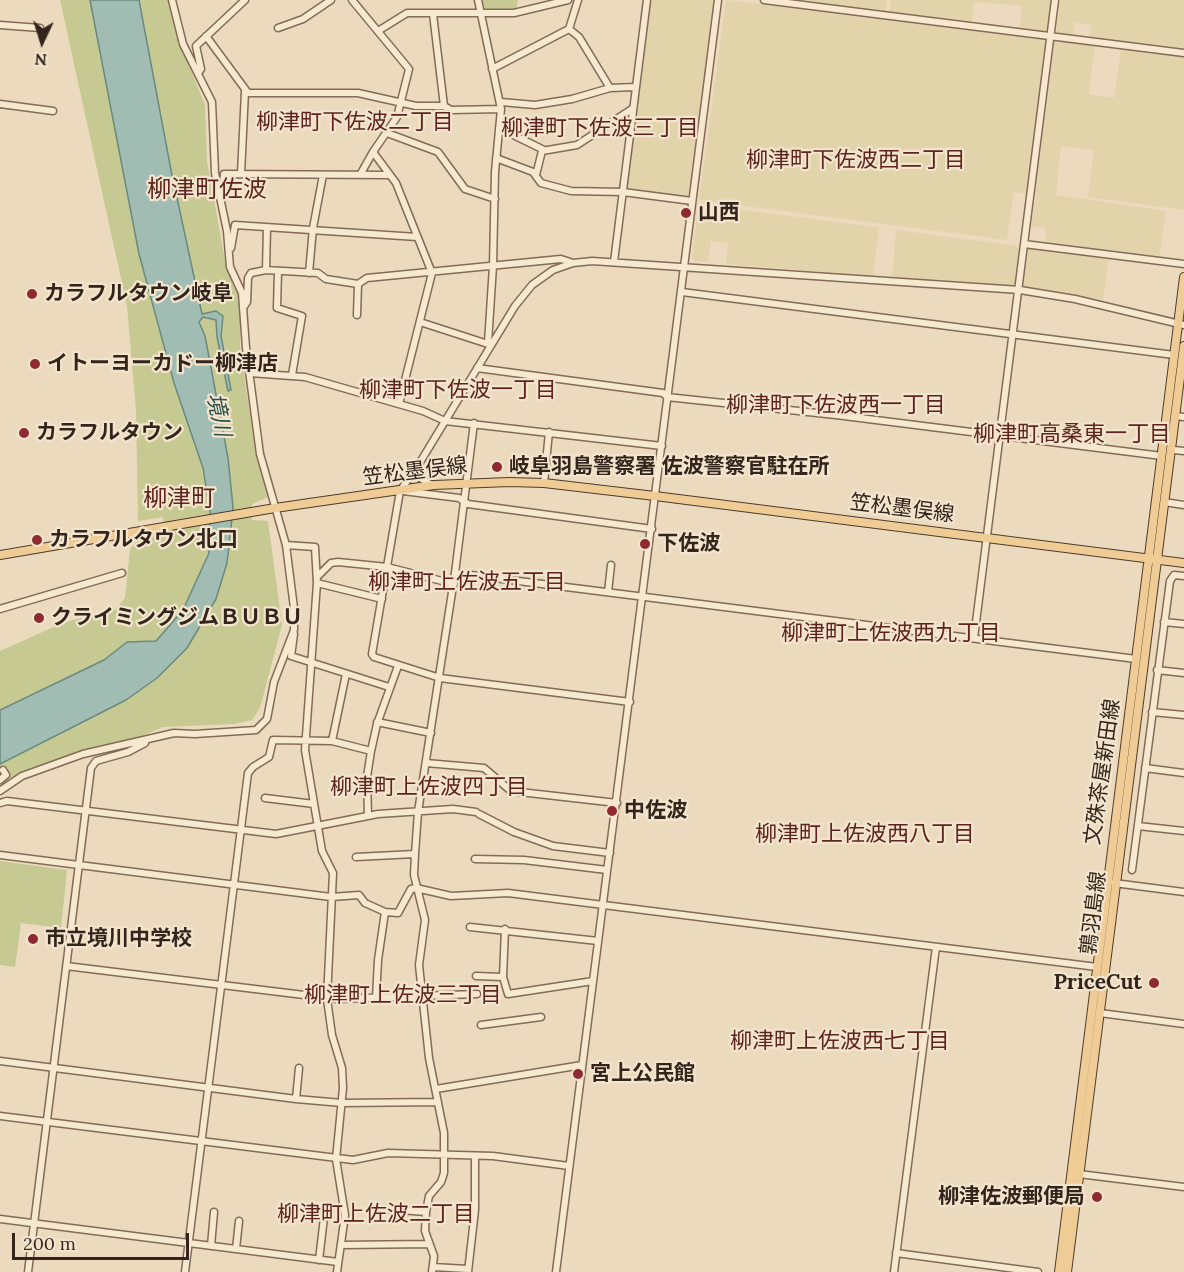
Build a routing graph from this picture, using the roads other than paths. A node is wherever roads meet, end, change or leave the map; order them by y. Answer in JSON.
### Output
{"nodes":[{"id":1,"x":171,"y":0,"type":"edge"},
{"id":2,"x":244,"y":0,"type":"edge"},
{"id":3,"x":331,"y":0,"type":"edge"},
{"id":4,"x":352,"y":0,"type":"edge"},
{"id":5,"x":478,"y":0,"type":"edge"},
{"id":6,"x":568,"y":0,"type":"edge"},
{"id":7,"x":578,"y":0,"type":"edge"},
{"id":8,"x":647,"y":0,"type":"edge"},
{"id":9,"x":718,"y":0,"type":"edge"},
{"id":10,"x":764,"y":0,"type":"edge"},
{"id":11,"x":1055,"y":0,"type":"edge"},
{"id":12,"x":481,"y":12,"type":"junction"},
{"id":13,"x":433,"y":14,"type":"junction"},
{"id":14,"x":0,"y":25,"type":"edge"},
{"id":15,"x":40,"y":28,"type":"dead end"},
{"id":16,"x":278,"y":28,"type":"dead end"},
{"id":17,"x":569,"y":29,"type":"junction"},
{"id":18,"x":378,"y":31,"type":"junction"},
{"id":19,"x":206,"y":36,"type":"junction"},
{"id":20,"x":1050,"y":37,"type":"junction"},
{"id":21,"x":1184,"y":53,"type":"edge"},
{"id":22,"x":492,"y":69,"type":"junction"},
{"id":23,"x":198,"y":73,"type":"junction"},
{"id":24,"x":635,"y":87,"type":"junction"},
{"id":25,"x":610,"y":88,"type":"junction"},
{"id":26,"x":245,"y":90,"type":"junction"},
{"id":27,"x":0,"y":104,"type":"edge"},
{"id":28,"x":401,"y":104,"type":"junction"},
{"id":29,"x":444,"y":105,"type":"junction"},
{"id":30,"x":501,"y":105,"type":"junction"},
{"id":31,"x":632,"y":109,"type":"junction"},
{"id":32,"x":53,"y":111,"type":"dead end"},
{"id":33,"x":499,"y":128,"type":"junction"},
{"id":34,"x":387,"y":133,"type":"junction"},
{"id":35,"x":544,"y":150,"type":"junction"},
{"id":36,"x":372,"y":152,"type":"junction"},
{"id":37,"x":496,"y":158,"type":"junction"},
{"id":38,"x":241,"y":174,"type":"junction"},
{"id":39,"x":323,"y":175,"type":"junction"},
{"id":40,"x":360,"y":175,"type":"junction"},
{"id":41,"x":388,"y":175,"type":"junction"},
{"id":42,"x":536,"y":176,"type":"junction"},
{"id":43,"x":623,"y":192,"type":"junction"},
{"id":44,"x":495,"y":199,"type":"junction"},
{"id":45,"x":220,"y":200,"type":"junction"},
{"id":46,"x":692,"y":201,"type":"junction"},
{"id":47,"x":267,"y":228,"type":"junction"},
{"id":48,"x":313,"y":228,"type":"junction"},
{"id":49,"x":417,"y":237,"type":"junction"},
{"id":50,"x":1024,"y":244,"type":"junction"},
{"id":51,"x":228,"y":250,"type":"junction"},
{"id":52,"x":614,"y":262,"type":"junction"},
{"id":53,"x":573,"y":263,"type":"junction"},
{"id":54,"x":1184,"y":264,"type":"edge"},
{"id":55,"x":493,"y":266,"type":"junction"},
{"id":56,"x":685,"y":267,"type":"junction"},
{"id":57,"x":266,"y":270,"type":"junction"},
{"id":58,"x":278,"y":271,"type":"junction"},
{"id":59,"x":309,"y":273,"type":"junction"},
{"id":60,"x":432,"y":273,"type":"junction"},
{"id":61,"x":1184,"y":277,"type":"edge"},
{"id":62,"x":358,"y":284,"type":"junction"},
{"id":63,"x":1020,"y":290,"type":"junction"},
{"id":64,"x":682,"y":292,"type":"junction"},
{"id":65,"x":243,"y":309,"type":"junction"},
{"id":66,"x":357,"y":315,"type":"dead end"},
{"id":67,"x":420,"y":322,"type":"junction"},
{"id":68,"x":1181,"y":325,"type":"edge"},
{"id":69,"x":1014,"y":335,"type":"junction"},
{"id":70,"x":490,"y":344,"type":"junction"},
{"id":71,"x":1184,"y":346,"type":"edge"},
{"id":72,"x":1174,"y":355,"type":"junction"},
{"id":73,"x":477,"y":368,"type":"junction"},
{"id":74,"x":250,"y":373,"type":"junction"},
{"id":75,"x":292,"y":375,"type":"junction"},
{"id":76,"x":668,"y":397,"type":"junction"},
{"id":77,"x":399,"y":404,"type":"junction"},
{"id":78,"x":1175,"y":416,"type":"junction"},
{"id":79,"x":1184,"y":417,"type":"edge"},
{"id":80,"x":445,"y":421,"type":"junction"},
{"id":81,"x":474,"y":423,"type":"junction"},
{"id":82,"x":549,"y":432,"type":"junction"},
{"id":83,"x":1000,"y":436,"type":"junction"},
{"id":84,"x":662,"y":446,"type":"junction"},
{"id":85,"x":1174,"y":450,"type":"dead end"},
{"id":86,"x":1184,"y":451,"type":"edge"},
{"id":87,"x":1162,"y":456,"type":"junction"},
{"id":88,"x":419,"y":464,"type":"junction"},
{"id":89,"x":466,"y":482,"type":"junction"},
{"id":90,"x":544,"y":483,"type":"junction"},
{"id":91,"x":434,"y":485,"type":"junction"},
{"id":92,"x":400,"y":490,"type":"junction"},
{"id":93,"x":655,"y":496,"type":"junction"},
{"id":94,"x":464,"y":501,"type":"junction"},
{"id":95,"x":1164,"y":502,"type":"junction"},
{"id":96,"x":1184,"y":505,"type":"edge"},
{"id":97,"x":275,"y":508,"type":"junction"},
{"id":98,"x":652,"y":529,"type":"junction"},
{"id":99,"x":987,"y":537,"type":"junction"},
{"id":100,"x":286,"y":545,"type":"junction"},
{"id":101,"x":0,"y":555,"type":"edge"},
{"id":102,"x":1148,"y":558,"type":"junction"},
{"id":103,"x":1158,"y":559,"type":"junction"},
{"id":104,"x":1184,"y":563,"type":"edge"},
{"id":105,"x":611,"y":565,"type":"dead end"},
{"id":106,"x":387,"y":567,"type":"junction"},
{"id":107,"x":122,"y":573,"type":"dead end"},
{"id":108,"x":455,"y":573,"type":"junction"},
{"id":109,"x":1184,"y":576,"type":"edge"},
{"id":110,"x":317,"y":580,"type":"junction"},
{"id":111,"x":454,"y":584,"type":"junction"},
{"id":112,"x":608,"y":592,"type":"junction"},
{"id":113,"x":643,"y":597,"type":"junction"},
{"id":114,"x":382,"y":599,"type":"junction"},
{"id":115,"x":0,"y":609,"type":"edge"},
{"id":116,"x":1164,"y":622,"type":"junction"},
{"id":117,"x":1184,"y":624,"type":"edge"},
{"id":118,"x":294,"y":630,"type":"junction"},
{"id":119,"x":974,"y":638,"type":"junction"},
{"id":120,"x":1136,"y":659,"type":"junction"},
{"id":121,"x":313,"y":664,"type":"junction"},
{"id":122,"x":398,"y":666,"type":"junction"},
{"id":123,"x":1157,"y":669,"type":"junction"},
{"id":124,"x":1184,"y":673,"type":"edge"},
{"id":125,"x":346,"y":674,"type":"junction"},
{"id":126,"x":440,"y":678,"type":"junction"},
{"id":127,"x":389,"y":687,"type":"junction"},
{"id":128,"x":630,"y":702,"type":"junction"},
{"id":129,"x":1152,"y":712,"type":"junction"},
{"id":130,"x":1184,"y":716,"type":"edge"},
{"id":131,"x":377,"y":722,"type":"junction"},
{"id":132,"x":431,"y":733,"type":"junction"},
{"id":133,"x":147,"y":740,"type":"junction"},
{"id":134,"x":332,"y":741,"type":"junction"},
{"id":135,"x":305,"y":742,"type":"junction"},
{"id":136,"x":371,"y":751,"type":"junction"},
{"id":137,"x":426,"y":763,"type":"junction"},
{"id":138,"x":1145,"y":768,"type":"junction"},
{"id":139,"x":3,"y":770,"type":"dead end"},
{"id":140,"x":1184,"y":773,"type":"edge"},
{"id":141,"x":0,"y":780,"type":"edge"},
{"id":142,"x":0,"y":791,"type":"edge"},
{"id":143,"x":265,"y":798,"type":"dead end"},
{"id":144,"x":0,"y":803,"type":"edge"},
{"id":145,"x":617,"y":803,"type":"junction"},
{"id":146,"x":314,"y":804,"type":"junction"},
{"id":147,"x":86,"y":811,"type":"junction"},
{"id":148,"x":418,"y":812,"type":"junction"},
{"id":149,"x":368,"y":816,"type":"junction"},
{"id":150,"x":1137,"y":826,"type":"junction"},
{"id":151,"x":318,"y":827,"type":"junction"},
{"id":152,"x":241,"y":831,"type":"junction"},
{"id":153,"x":1184,"y":831,"type":"edge"},
{"id":154,"x":610,"y":853,"type":"junction"},
{"id":155,"x":415,"y":854,"type":"junction"},
{"id":156,"x":0,"y":855,"type":"edge"},
{"id":157,"x":356,"y":857,"type":"dead end"},
{"id":158,"x":475,"y":860,"type":"dead end"},
{"id":159,"x":79,"y":865,"type":"junction"},
{"id":160,"x":608,"y":870,"type":"junction"},
{"id":161,"x":1131,"y":870,"type":"dead end"},
{"id":162,"x":1112,"y":883,"type":"junction"},
{"id":163,"x":234,"y":884,"type":"junction"},
{"id":164,"x":416,"y":888,"type":"junction"},
{"id":165,"x":1184,"y":892,"type":"edge"},
{"id":166,"x":331,"y":897,"type":"junction"},
{"id":167,"x":603,"y":904,"type":"junction"},
{"id":168,"x":385,"y":912,"type":"junction"},
{"id":169,"x":470,"y":927,"type":"dead end"},
{"id":170,"x":505,"y":929,"type":"junction"},
{"id":171,"x":598,"y":941,"type":"junction"},
{"id":172,"x":936,"y":947,"type":"junction"},
{"id":173,"x":66,"y":966,"type":"junction"},
{"id":174,"x":1097,"y":967,"type":"junction"},
{"id":175,"x":476,"y":976,"type":"dead end"},
{"id":176,"x":502,"y":977,"type":"junction"},
{"id":177,"x":593,"y":981,"type":"junction"},
{"id":178,"x":221,"y":985,"type":"junction"},
{"id":179,"x":477,"y":994,"type":"dead end"},
{"id":180,"x":423,"y":997,"type":"junction"},
{"id":181,"x":376,"y":998,"type":"junction"},
{"id":182,"x":327,"y":999,"type":"junction"},
{"id":183,"x":1100,"y":1013,"type":"junction"},
{"id":184,"x":541,"y":1017,"type":"dead end"},
{"id":185,"x":1184,"y":1024,"type":"edge"},
{"id":186,"x":481,"y":1025,"type":"dead end"},
{"id":187,"x":0,"y":1062,"type":"edge"},
{"id":188,"x":582,"y":1065,"type":"junction"},
{"id":189,"x":53,"y":1068,"type":"junction"},
{"id":190,"x":298,"y":1068,"type":"dead end"},
{"id":191,"x":208,"y":1088,"type":"junction"},
{"id":192,"x":436,"y":1089,"type":"junction"},
{"id":193,"x":296,"y":1099,"type":"junction"},
{"id":194,"x":438,"y":1102,"type":"junction"},
{"id":195,"x":342,"y":1103,"type":"junction"},
{"id":196,"x":0,"y":1116,"type":"edge"},
{"id":197,"x":46,"y":1121,"type":"junction"},
{"id":198,"x":202,"y":1142,"type":"junction"},
{"id":199,"x":444,"y":1155,"type":"junction"},
{"id":200,"x":475,"y":1156,"type":"junction"},
{"id":201,"x":336,"y":1159,"type":"junction"},
{"id":202,"x":569,"y":1166,"type":"junction"},
{"id":203,"x":1079,"y":1174,"type":"junction"},
{"id":204,"x":1184,"y":1187,"type":"edge"},
{"id":205,"x":326,"y":1209,"type":"dead end"},
{"id":206,"x":387,"y":1209,"type":"dead end"},
{"id":207,"x":214,"y":1212,"type":"dead end"},
{"id":208,"x":426,"y":1212,"type":"junction"},
{"id":209,"x":0,"y":1219,"type":"edge"},
{"id":210,"x":240,"y":1221,"type":"dead end"},
{"id":211,"x":34,"y":1224,"type":"junction"},
{"id":212,"x":188,"y":1244,"type":"junction"},
{"id":213,"x":429,"y":1244,"type":"junction"},
{"id":214,"x":341,"y":1245,"type":"junction"},
{"id":215,"x":211,"y":1246,"type":"junction"},
{"id":216,"x":236,"y":1250,"type":"junction"},
{"id":217,"x":896,"y":1253,"type":"junction"},
{"id":218,"x":319,"y":1260,"type":"junction"},
{"id":219,"x":338,"y":1262,"type":"junction"},
{"id":220,"x":433,"y":1269,"type":"edge"},
{"id":221,"x":468,"y":1271,"type":"edge"},
{"id":222,"x":28,"y":1272,"type":"edge"},
{"id":223,"x":185,"y":1272,"type":"edge"},
{"id":224,"x":337,"y":1272,"type":"edge"},
{"id":225,"x":556,"y":1272,"type":"edge"},
{"id":226,"x":894,"y":1272,"type":"edge"},
{"id":227,"x":1038,"y":1272,"type":"edge"},
{"id":228,"x":1059,"y":1272,"type":"edge"},
{"id":229,"x":1067,"y":1272,"type":"edge"}],
"edges":[{"from":1,"to":23,"type":"street"},
{"from":2,"to":19,"type":"street"},
{"from":3,"to":16,"type":"street"},
{"from":4,"to":18,"type":"street"},
{"from":5,"to":12,"type":"street"},
{"from":6,"to":12,"type":"street"},
{"from":7,"to":17,"type":"street"},
{"from":8,"to":24,"type":"street"},
{"from":9,"to":46,"type":"street"},
{"from":10,"to":20,"type":"street"},
{"from":11,"to":20,"type":"street"},
{"from":12,"to":13,"type":"street"},
{"from":12,"to":22,"type":"street"},
{"from":13,"to":18,"type":"street"},
{"from":13,"to":29,"type":"street"},
{"from":14,"to":15,"type":"street"},
{"from":17,"to":22,"type":"street"},
{"from":17,"to":25,"type":"street"},
{"from":18,"to":28,"type":"street"},
{"from":19,"to":23,"type":"street"},
{"from":19,"to":26,"type":"street"},
{"from":20,"to":21,"type":"street"},
{"from":20,"to":50,"type":"street"},
{"from":22,"to":30,"type":"street"},
{"from":23,"to":45,"type":"street"},
{"from":24,"to":25,"type":"street"},
{"from":24,"to":31,"type":"street"},
{"from":25,"to":30,"type":"street"},
{"from":26,"to":28,"type":"street"},
{"from":26,"to":38,"type":"street"},
{"from":27,"to":32,"type":"street"},
{"from":28,"to":29,"type":"street"},
{"from":28,"to":34,"type":"street"},
{"from":29,"to":30,"type":"street"},
{"from":30,"to":33,"type":"street"},
{"from":31,"to":35,"type":"street"},
{"from":31,"to":43,"type":"street"},
{"from":33,"to":35,"type":"street"},
{"from":33,"to":37,"type":"street"},
{"from":34,"to":36,"type":"street"},
{"from":34,"to":44,"type":"street"},
{"from":35,"to":42,"type":"street"},
{"from":36,"to":40,"type":"street"},
{"from":36,"to":41,"type":"street"},
{"from":37,"to":42,"type":"street"},
{"from":37,"to":44,"type":"street"},
{"from":38,"to":39,"type":"street"},
{"from":38,"to":45,"type":"street"},
{"from":39,"to":40,"type":"street"},
{"from":39,"to":48,"type":"street"},
{"from":40,"to":41,"type":"street"},
{"from":41,"to":49,"type":"street"},
{"from":42,"to":43,"type":"street"},
{"from":43,"to":46,"type":"street"},
{"from":43,"to":52,"type":"street"},
{"from":44,"to":55,"type":"street"},
{"from":45,"to":51,"type":"street"},
{"from":46,"to":56,"type":"street"},
{"from":47,"to":48,"type":"street"},
{"from":47,"to":51,"type":"street"},
{"from":47,"to":57,"type":"street"},
{"from":48,"to":49,"type":"street"},
{"from":48,"to":59,"type":"street"},
{"from":49,"to":60,"type":"street"},
{"from":50,"to":54,"type":"street"},
{"from":50,"to":63,"type":"street"},
{"from":51,"to":65,"type":"street"},
{"from":52,"to":53,"type":"street"},
{"from":52,"to":56,"type":"street"},
{"from":53,"to":55,"type":"street"},
{"from":53,"to":70,"type":"street"},
{"from":55,"to":60,"type":"street"},
{"from":55,"to":70,"type":"street"},
{"from":56,"to":63,"type":"street"},
{"from":56,"to":64,"type":"street"},
{"from":57,"to":58,"type":"street"},
{"from":57,"to":65,"type":"street"},
{"from":58,"to":59,"type":"street"},
{"from":58,"to":75,"type":"street"},
{"from":59,"to":62,"type":"street"},
{"from":60,"to":62,"type":"street"},
{"from":60,"to":67,"type":"street"},
{"from":61,"to":68,"type":"main road","name":"文殊茶屋新田線"},
{"from":62,"to":66,"type":"street"},
{"from":63,"to":68,"type":"street"},
{"from":63,"to":69,"type":"street"},
{"from":64,"to":69,"type":"street"},
{"from":64,"to":76,"type":"street"},
{"from":65,"to":74,"type":"street"},
{"from":67,"to":70,"type":"street"},
{"from":67,"to":77,"type":"street"},
{"from":68,"to":72,"type":"main road","name":"文殊茶屋新田線"},
{"from":69,"to":72,"type":"street"},
{"from":69,"to":83,"type":"street"},
{"from":70,"to":73,"type":"street"},
{"from":71,"to":78,"type":"main road"},
{"from":72,"to":87,"type":"main road","name":"文殊茶屋新田線"},
{"from":73,"to":76,"type":"street"},
{"from":73,"to":80,"type":"street"},
{"from":74,"to":75,"type":"street"},
{"from":74,"to":97,"type":"street"},
{"from":75,"to":77,"type":"street"},
{"from":76,"to":83,"type":"street"},
{"from":76,"to":84,"type":"street"},
{"from":77,"to":80,"type":"street"},
{"from":78,"to":79,"type":"street"},
{"from":78,"to":95,"type":"main road"},
{"from":80,"to":81,"type":"street"},
{"from":80,"to":88,"type":"street"},
{"from":81,"to":82,"type":"street"},
{"from":81,"to":89,"type":"street"},
{"from":82,"to":84,"type":"street"},
{"from":82,"to":90,"type":"street"},
{"from":83,"to":87,"type":"street"},
{"from":83,"to":99,"type":"street"},
{"from":84,"to":93,"type":"street"},
{"from":85,"to":86,"type":"street"},
{"from":87,"to":102,"type":"main road","name":"文殊茶屋新田線"},
{"from":88,"to":91,"type":"street"},
{"from":88,"to":92,"type":"street"},
{"from":89,"to":90,"type":"main road","name":"笠松墨俣線"},
{"from":89,"to":91,"type":"main road","name":"笠松墨俣線"},
{"from":89,"to":94,"type":"street"},
{"from":90,"to":93,"type":"main road","name":"笠松墨俣線"},
{"from":91,"to":92,"type":"main road","name":"笠松墨俣線"},
{"from":92,"to":94,"type":"street"},
{"from":92,"to":97,"type":"main road","name":"笠松墨俣線"},
{"from":92,"to":106,"type":"street"},
{"from":93,"to":98,"type":"street"},
{"from":93,"to":99,"type":"main road","name":"笠松墨俣線"},
{"from":94,"to":98,"type":"street"},
{"from":94,"to":108,"type":"street"},
{"from":95,"to":96,"type":"street"},
{"from":95,"to":103,"type":"main road"},
{"from":97,"to":100,"type":"street"},
{"from":97,"to":101,"type":"main road","name":"笠松墨俣線"},
{"from":98,"to":113,"type":"street"},
{"from":99,"to":102,"type":"main road","name":"笠松墨俣線"},
{"from":99,"to":119,"type":"street"},
{"from":100,"to":110,"type":"street"},
{"from":100,"to":118,"type":"street"},
{"from":102,"to":103,"type":"main road","name":"笠松墨俣線"},
{"from":102,"to":120,"type":"main road","name":"文殊茶屋新田線"},
{"from":103,"to":104,"type":"main road","name":"笠松墨俣線"},
{"from":103,"to":162,"type":"main road","name":"鶉羽島線"},
{"from":105,"to":112,"type":"street"},
{"from":106,"to":110,"type":"street"},
{"from":106,"to":111,"type":"street"},
{"from":106,"to":114,"type":"street"},
{"from":107,"to":115,"type":"street"},
{"from":108,"to":111,"type":"street"},
{"from":108,"to":112,"type":"street"},
{"from":109,"to":116,"type":"street"},
{"from":110,"to":114,"type":"street"},
{"from":110,"to":121,"type":"street"},
{"from":111,"to":126,"type":"street"},
{"from":112,"to":113,"type":"street"},
{"from":113,"to":119,"type":"street"},
{"from":113,"to":128,"type":"street"},
{"from":114,"to":122,"type":"street"},
{"from":116,"to":117,"type":"street"},
{"from":116,"to":123,"type":"street"},
{"from":118,"to":121,"type":"street"},
{"from":118,"to":133,"type":"street"},
{"from":119,"to":120,"type":"street"},
{"from":120,"to":162,"type":"main road","name":"文殊茶屋新田線"},
{"from":121,"to":125,"type":"street"},
{"from":121,"to":135,"type":"street"},
{"from":122,"to":126,"type":"street"},
{"from":122,"to":127,"type":"street"},
{"from":123,"to":124,"type":"street"},
{"from":123,"to":129,"type":"street"},
{"from":125,"to":127,"type":"street"},
{"from":125,"to":134,"type":"street"},
{"from":126,"to":128,"type":"street"},
{"from":126,"to":132,"type":"street"},
{"from":127,"to":131,"type":"street"},
{"from":128,"to":145,"type":"street"},
{"from":129,"to":130,"type":"street"},
{"from":129,"to":138,"type":"street"},
{"from":131,"to":132,"type":"street"},
{"from":131,"to":136,"type":"street"},
{"from":132,"to":137,"type":"street"},
{"from":133,"to":142,"type":"street"},
{"from":133,"to":147,"type":"street"},
{"from":134,"to":135,"type":"street"},
{"from":134,"to":136,"type":"street"},
{"from":135,"to":146,"type":"street"},
{"from":135,"to":152,"type":"street"},
{"from":136,"to":149,"type":"street"},
{"from":137,"to":145,"type":"street"},
{"from":137,"to":148,"type":"street"},
{"from":138,"to":140,"type":"street"},
{"from":138,"to":150,"type":"street"},
{"from":139,"to":141,"type":"street"},
{"from":143,"to":146,"type":"street"},
{"from":144,"to":147,"type":"street"},
{"from":145,"to":154,"type":"street"},
{"from":146,"to":151,"type":"street"},
{"from":147,"to":152,"type":"street"},
{"from":147,"to":159,"type":"street"},
{"from":148,"to":149,"type":"street"},
{"from":148,"to":154,"type":"street"},
{"from":148,"to":155,"type":"street"},
{"from":149,"to":151,"type":"street"},
{"from":150,"to":153,"type":"street"},
{"from":150,"to":161,"type":"street"},
{"from":151,"to":152,"type":"street"},
{"from":151,"to":166,"type":"street"},
{"from":152,"to":163,"type":"street"},
{"from":154,"to":160,"type":"street"},
{"from":155,"to":157,"type":"street"},
{"from":155,"to":164,"type":"street"},
{"from":156,"to":159,"type":"street"},
{"from":158,"to":160,"type":"street"},
{"from":159,"to":163,"type":"street"},
{"from":159,"to":173,"type":"street"},
{"from":160,"to":167,"type":"street"},
{"from":162,"to":165,"type":"street"},
{"from":162,"to":174,"type":"main road","name":"文殊茶屋新田線"},
{"from":162,"to":183,"type":"main road","name":"鶉羽島線"},
{"from":163,"to":166,"type":"street"},
{"from":163,"to":178,"type":"street"},
{"from":164,"to":167,"type":"street"},
{"from":164,"to":168,"type":"street"},
{"from":164,"to":180,"type":"street"},
{"from":166,"to":168,"type":"street"},
{"from":166,"to":182,"type":"street"},
{"from":167,"to":171,"type":"street"},
{"from":167,"to":172,"type":"street"},
{"from":168,"to":181,"type":"street"},
{"from":169,"to":170,"type":"street"},
{"from":170,"to":171,"type":"street"},
{"from":170,"to":176,"type":"street"},
{"from":171,"to":177,"type":"street"},
{"from":172,"to":174,"type":"street"},
{"from":172,"to":217,"type":"street"},
{"from":173,"to":178,"type":"street"},
{"from":173,"to":189,"type":"street"},
{"from":174,"to":228,"type":"main road","name":"文殊茶屋新田線"},
{"from":175,"to":176,"type":"street"},
{"from":176,"to":177,"type":"street"},
{"from":177,"to":188,"type":"street"},
{"from":178,"to":182,"type":"street"},
{"from":178,"to":191,"type":"street"},
{"from":179,"to":180,"type":"street"},
{"from":180,"to":181,"type":"street"},
{"from":180,"to":192,"type":"street"},
{"from":181,"to":182,"type":"street"},
{"from":182,"to":195,"type":"street"},
{"from":183,"to":185,"type":"street"},
{"from":183,"to":203,"type":"main road","name":"鶉羽島線"},
{"from":184,"to":186,"type":"street"},
{"from":187,"to":189,"type":"street"},
{"from":188,"to":192,"type":"street"},
{"from":188,"to":202,"type":"street"},
{"from":189,"to":191,"type":"street"},
{"from":189,"to":197,"type":"street"},
{"from":190,"to":193,"type":"street"},
{"from":191,"to":193,"type":"street"},
{"from":191,"to":198,"type":"street"},
{"from":192,"to":194,"type":"street"},
{"from":193,"to":195,"type":"street"},
{"from":194,"to":195,"type":"street"},
{"from":194,"to":199,"type":"street"},
{"from":195,"to":201,"type":"street"},
{"from":196,"to":197,"type":"street"},
{"from":197,"to":198,"type":"street"},
{"from":197,"to":211,"type":"street"},
{"from":198,"to":201,"type":"street"},
{"from":198,"to":212,"type":"street"},
{"from":199,"to":200,"type":"street"},
{"from":199,"to":201,"type":"street"},
{"from":199,"to":208,"type":"street"},
{"from":200,"to":202,"type":"street"},
{"from":200,"to":221,"type":"street"},
{"from":201,"to":214,"type":"street"},
{"from":202,"to":225,"type":"street"},
{"from":203,"to":204,"type":"street"},
{"from":203,"to":229,"type":"main road","name":"鶉羽島線"},
{"from":205,"to":218,"type":"street"},
{"from":206,"to":208,"type":"street"},
{"from":207,"to":215,"type":"street"},
{"from":208,"to":213,"type":"street"},
{"from":209,"to":211,"type":"street"},
{"from":210,"to":216,"type":"street"},
{"from":211,"to":212,"type":"street"},
{"from":211,"to":222,"type":"street"},
{"from":212,"to":215,"type":"street"},
{"from":212,"to":223,"type":"street"},
{"from":213,"to":214,"type":"street"},
{"from":213,"to":220,"type":"street"},
{"from":214,"to":219,"type":"street"},
{"from":215,"to":216,"type":"street"},
{"from":216,"to":218,"type":"street"},
{"from":217,"to":226,"type":"street"},
{"from":217,"to":227,"type":"street"},
{"from":218,"to":219,"type":"street"},
{"from":219,"to":224,"type":"street"},
{"from":220,"to":221,"type":"street"}]}
